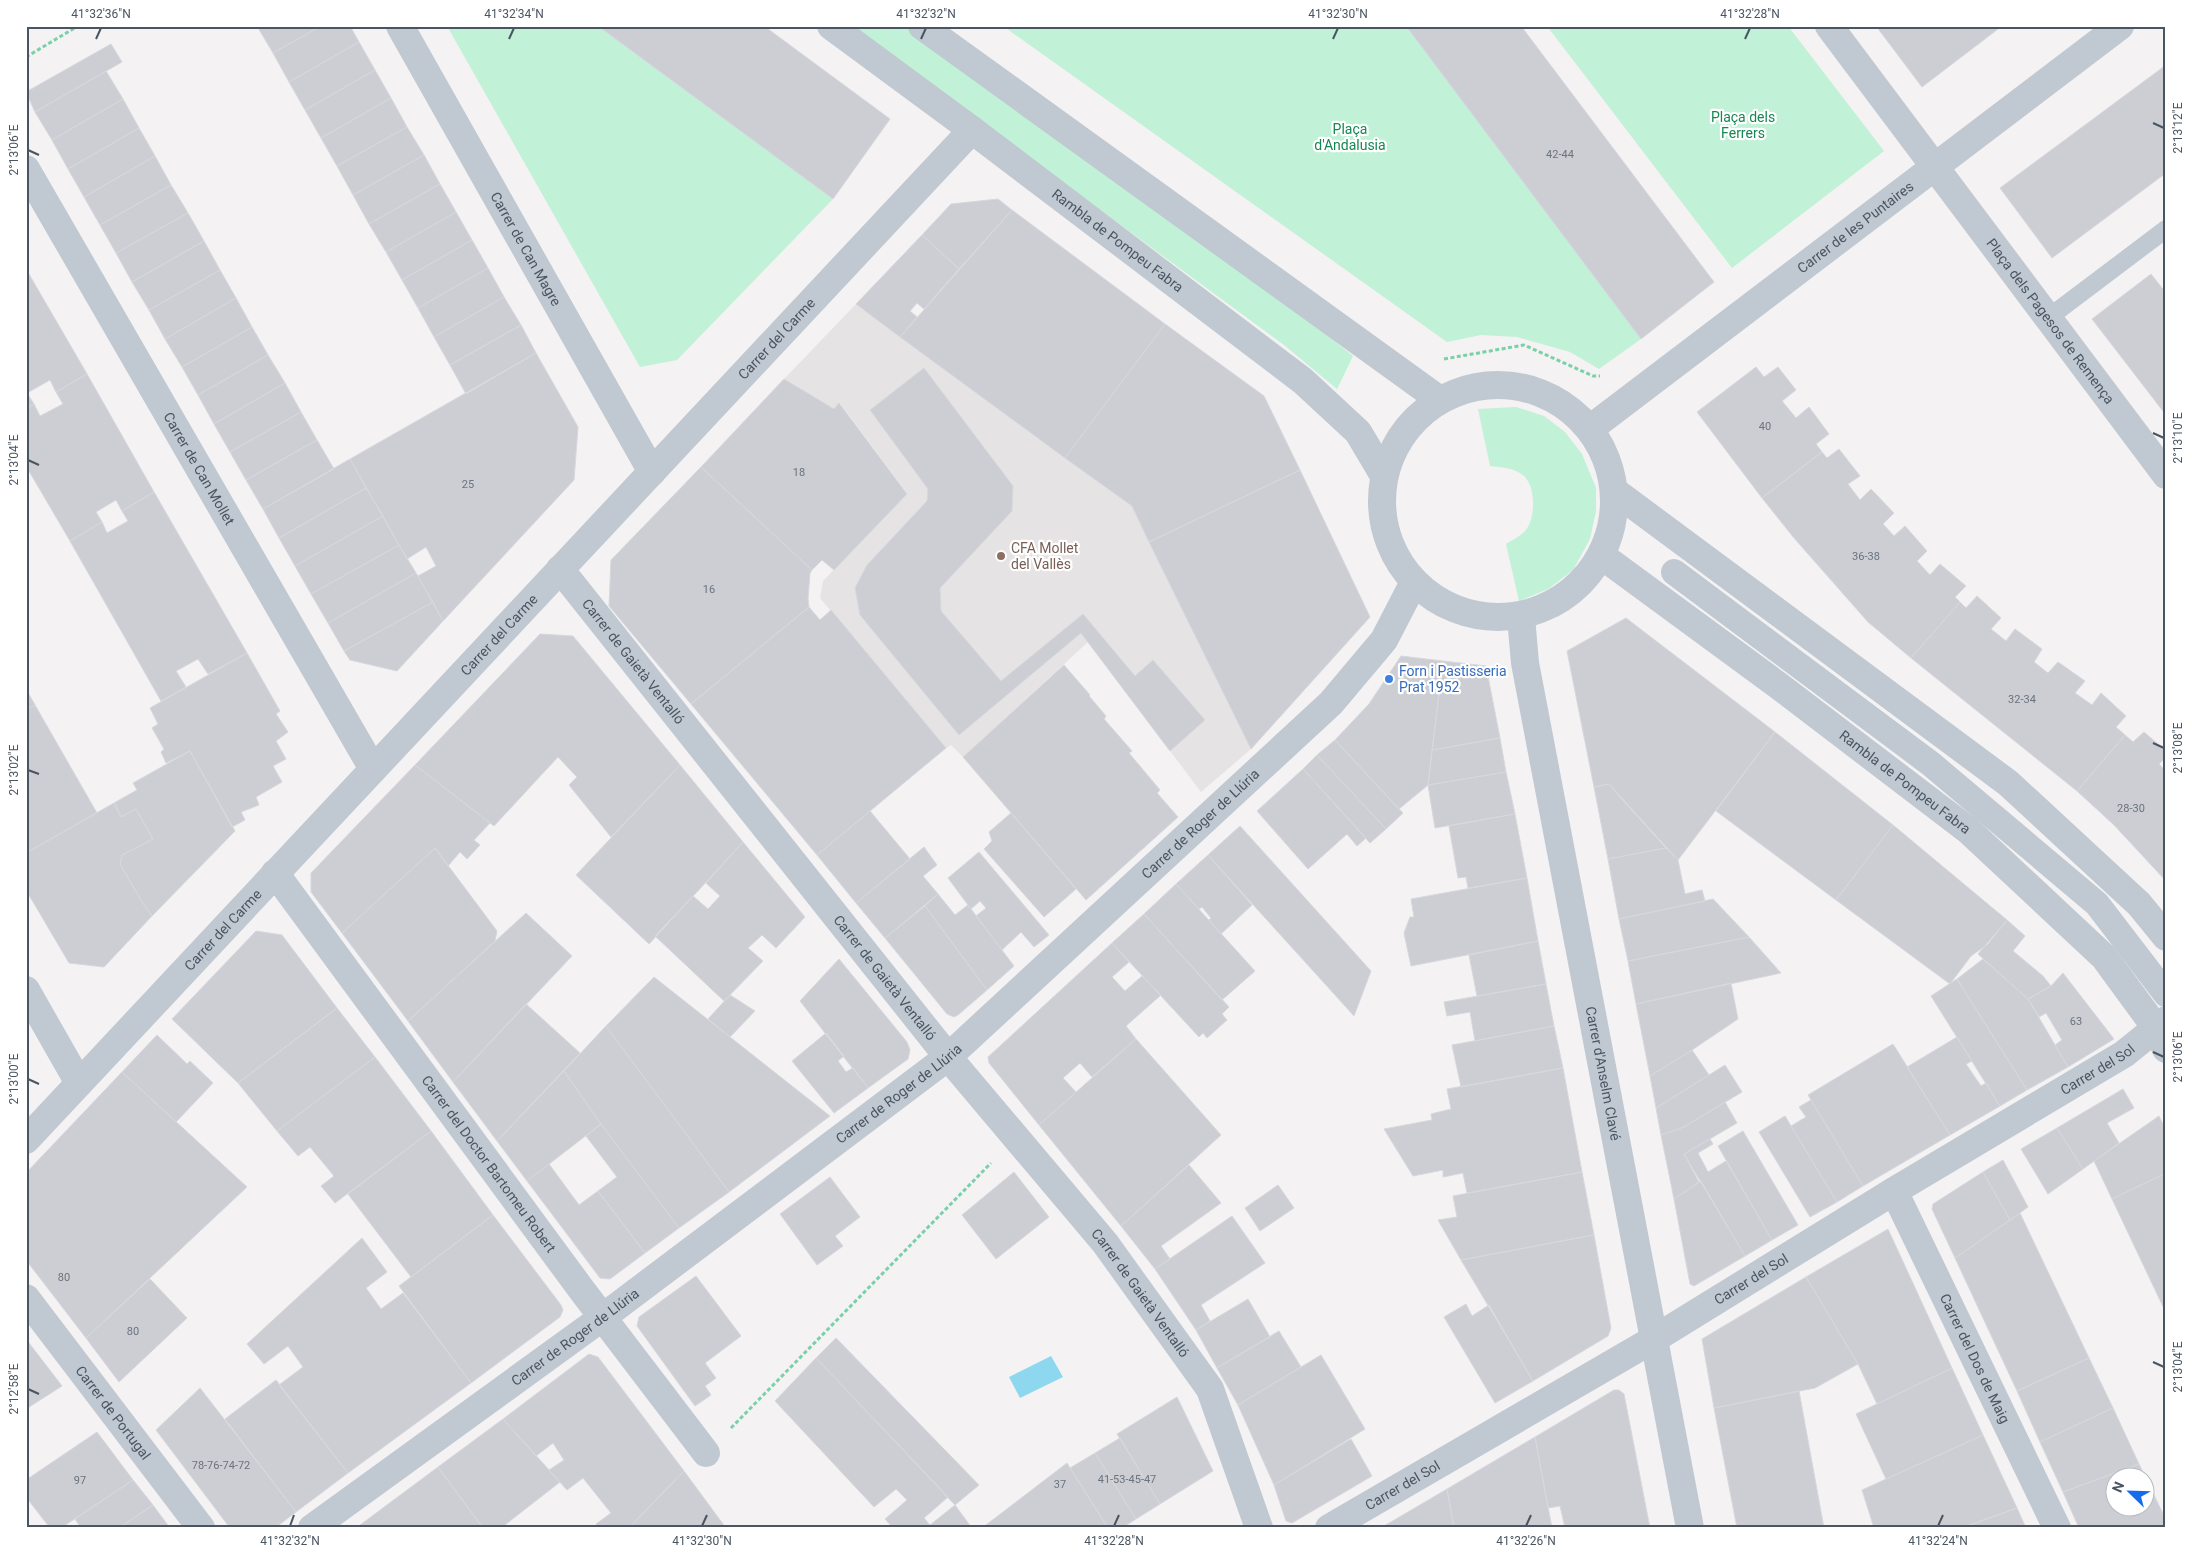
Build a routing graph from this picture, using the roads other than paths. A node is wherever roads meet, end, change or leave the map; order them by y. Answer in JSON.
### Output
{"nodes":[{"id":1,"x":400,"y":26,"type":"edge"},
{"id":2,"x":831,"y":26,"type":"edge"},
{"id":3,"x":922,"y":26,"type":"edge"},
{"id":4,"x":1829,"y":26,"type":"edge"},
{"id":5,"x":2120,"y":26,"type":"edge"},
{"id":6,"x":972,"y":130,"type":"junction"},
{"id":7,"x":1934,"y":167,"type":"junction"},
{"id":8,"x":26,"y":169,"type":"edge"},
{"id":9,"x":2164,"y":233,"type":"edge"},
{"id":10,"x":2048,"y":318,"type":"junction"},
{"id":11,"x":1440,"y":400,"type":"junction"},
{"id":12,"x":1591,"y":428,"type":"junction"},
{"id":13,"x":652,"y":472,"type":"junction"},
{"id":14,"x":1383,"y":474,"type":"junction"},
{"id":15,"x":2166,"y":475,"type":"edge"},
{"id":16,"x":1617,"y":493,"type":"junction"},
{"id":17,"x":1602,"y":556,"type":"junction"},
{"id":18,"x":560,"y":569,"type":"junction"},
{"id":19,"x":1674,"y":572,"type":"dead end"},
{"id":20,"x":1412,"y":584,"type":"junction"},
{"id":21,"x":1521,"y":617,"type":"junction"},
{"id":22,"x":373,"y":769,"type":"junction"},
{"id":23,"x":275,"y":873,"type":"junction"},
{"id":24,"x":2166,"y":937,"type":"edge"},
{"id":25,"x":26,"y":990,"type":"edge"},
{"id":26,"x":2166,"y":994,"type":"edge"},
{"id":27,"x":2162,"y":1032,"type":"edge"},
{"id":28,"x":948,"y":1057,"type":"junction"},
{"id":29,"x":78,"y":1084,"type":"junction"},
{"id":30,"x":26,"y":1140,"type":"edge"},
{"id":31,"x":1894,"y":1191,"type":"junction"},
{"id":32,"x":26,"y":1298,"type":"edge"},
{"id":33,"x":603,"y":1317,"type":"junction"},
{"id":34,"x":1654,"y":1340,"type":"junction"},
{"id":35,"x":716,"y":1443,"type":"road end"},
{"id":36,"x":201,"y":1528,"type":"edge"},
{"id":37,"x":312,"y":1528,"type":"edge"},
{"id":38,"x":1259,"y":1528,"type":"edge"},
{"id":39,"x":1329,"y":1528,"type":"edge"},
{"id":40,"x":1690,"y":1528,"type":"edge"},
{"id":41,"x":2057,"y":1528,"type":"edge"}],
"edges":[{"from":1,"to":13,"type":"street","name":"Carrer de Can Magre"},
{"from":2,"to":6,"type":"street","name":"Rambla de Pompeu Fabra"},
{"from":3,"to":11,"type":"street"},
{"from":4,"to":7,"type":"street"},
{"from":5,"to":7,"type":"street","name":"Carrer de les Puntaires"},
{"from":6,"to":13,"type":"street","name":"Carrer del Carme"},
{"from":6,"to":14,"type":"street","name":"Rambla de Pompeu Fabra"},
{"from":7,"to":10,"type":"street","name":"Plaça dels Pagesos de Remença"},
{"from":7,"to":12,"type":"street","name":"Carrer de les Puntaires"},
{"from":8,"to":22,"type":"street","name":"Carrer de Can Mollet"},
{"from":9,"to":10,"type":"lane"},
{"from":10,"to":15,"type":"street","name":"Plaça dels Pagesos de Remença"},
{"from":11,"to":12,"type":"street"},
{"from":11,"to":14,"type":"street"},
{"from":12,"to":16,"type":"street"},
{"from":13,"to":18,"type":"street","name":"Carrer del Carme"},
{"from":14,"to":20,"type":"street"},
{"from":16,"to":17,"type":"street"},
{"from":16,"to":24,"type":"street"},
{"from":17,"to":21,"type":"street"},
{"from":17,"to":27,"type":"street","name":"Rambla de Pompeu Fabra"},
{"from":18,"to":22,"type":"street","name":"Carrer del Carme"},
{"from":18,"to":28,"type":"street","name":"Carrer de Gaietà Ventalló"},
{"from":19,"to":26,"type":"street","name":"Rambla de Pompeu Fabra"},
{"from":20,"to":21,"type":"street"},
{"from":20,"to":28,"type":"street","name":"Carrer de Roger de Llúria"},
{"from":21,"to":34,"type":"street","name":"Carrer d'Anselm Clavé"},
{"from":22,"to":23,"type":"street","name":"Carrer del Carme"},
{"from":23,"to":29,"type":"street","name":"Carrer del Carme"},
{"from":23,"to":33,"type":"street","name":"Carrer del Doctor Bartomeu Robert"},
{"from":25,"to":29,"type":"street"},
{"from":27,"to":31,"type":"street","name":"Carrer del Sol"},
{"from":28,"to":33,"type":"street","name":"Carrer de Roger de Llúria"},
{"from":28,"to":38,"type":"street","name":"Carrer de Gaietà Ventalló"},
{"from":29,"to":30,"type":"street","name":"Carrer del Carme"},
{"from":31,"to":34,"type":"street","name":"Carrer del Sol"},
{"from":31,"to":41,"type":"street","name":"Carrer del Dos de Maig"},
{"from":32,"to":36,"type":"street","name":"Carrer de Portugal"},
{"from":33,"to":35,"type":"street","name":"Carrer del Doctor Bartomeu Robert"},
{"from":33,"to":37,"type":"street","name":"Carrer de Roger de Llúria"},
{"from":34,"to":39,"type":"street","name":"Carrer del Sol"},
{"from":34,"to":40,"type":"street","name":"Carrer d'Anselm Clavé"}]}
